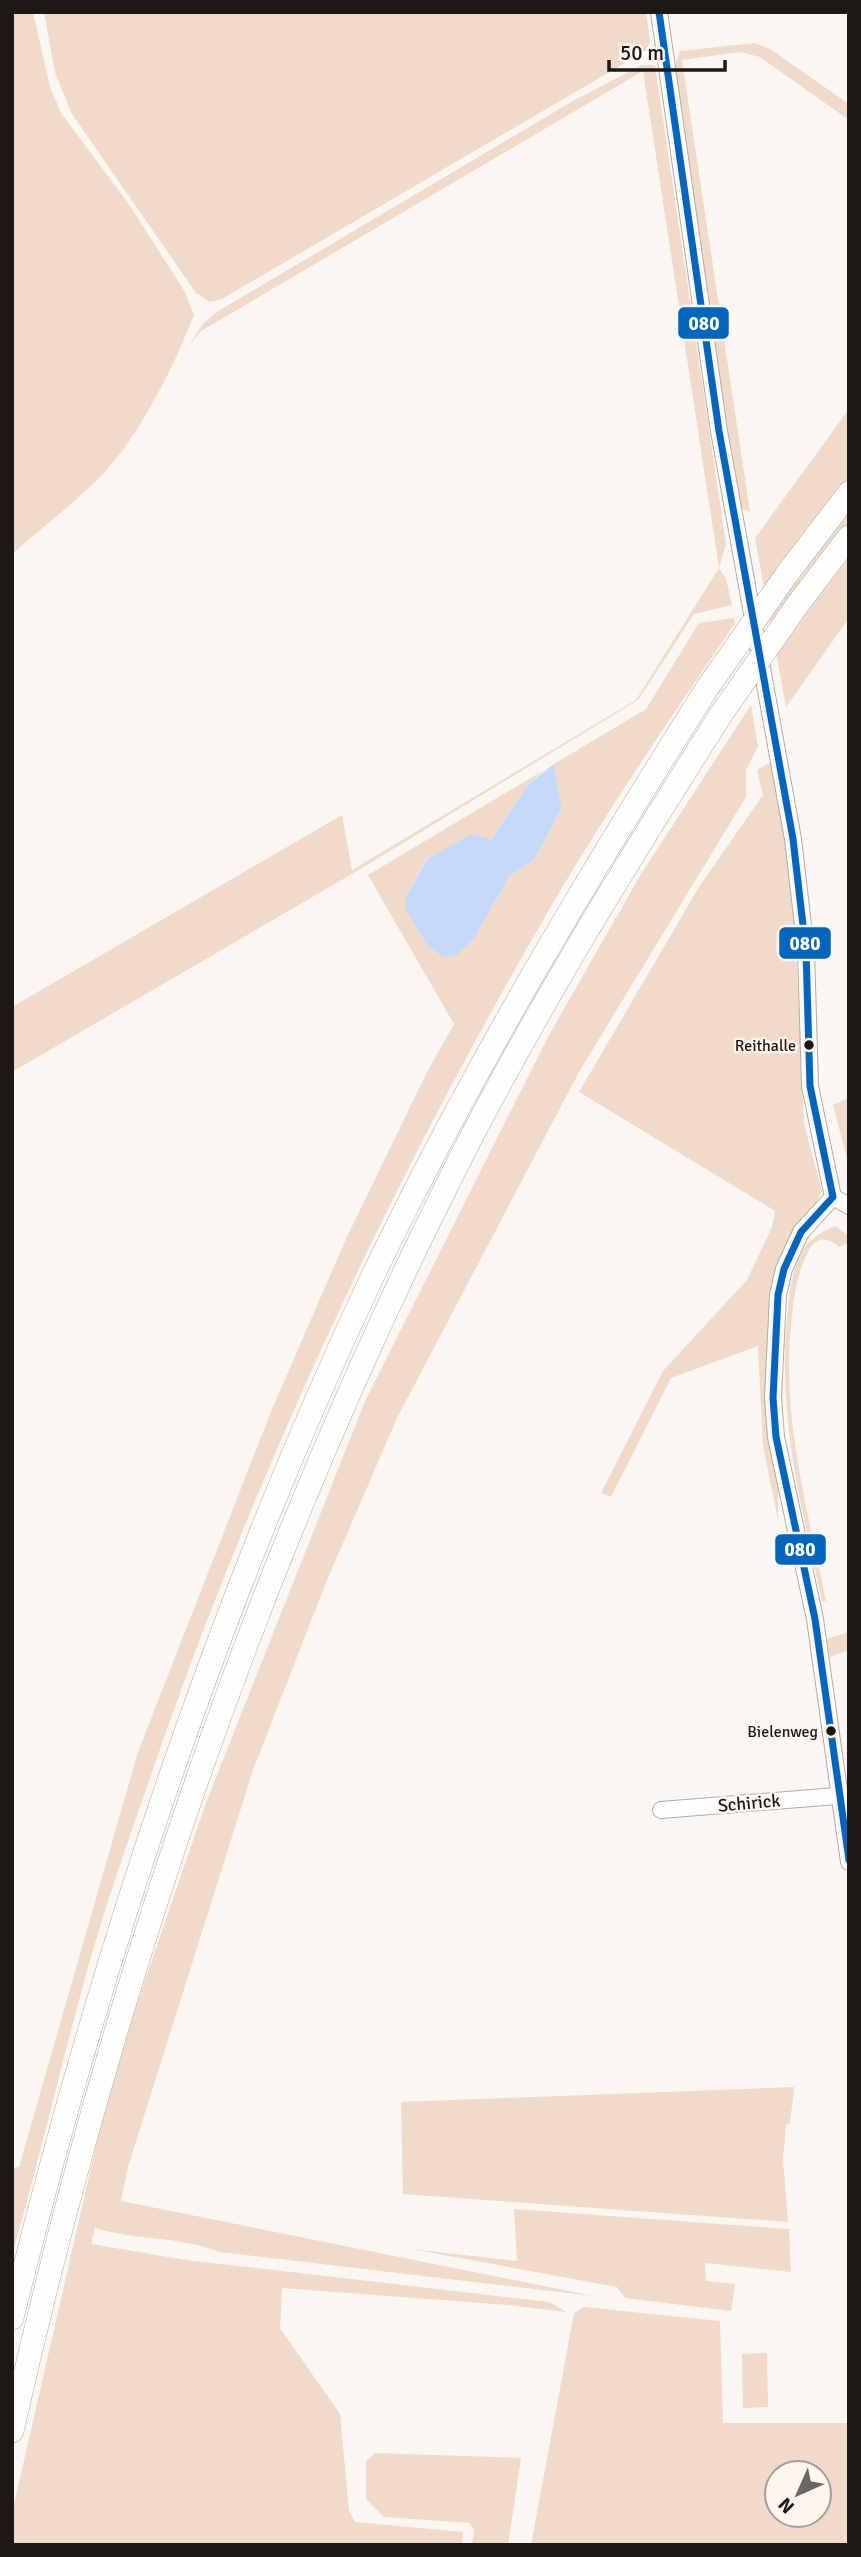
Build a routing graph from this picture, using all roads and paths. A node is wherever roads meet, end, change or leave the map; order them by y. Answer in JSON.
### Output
{"nodes":[{"id":1,"x":659,"y":12,"type":"edge"},
{"id":2,"x":849,"y":493,"type":"edge"},
{"id":3,"x":849,"y":537,"type":"edge"},
{"id":4,"x":833,"y":1197,"type":"junction"},
{"id":5,"x":849,"y":1206,"type":"edge"},
{"id":6,"x":843,"y":1797,"type":"edge"},
{"id":7,"x":661,"y":1810,"type":"dead end"},
{"id":8,"x":849,"y":1862,"type":"edge"},
{"id":9,"x":12,"y":2318,"type":"edge"},
{"id":10,"x":12,"y":2431,"type":"edge"}],
"edges":[{"from":1,"to":4,"type":"street"},
{"from":2,"to":9,"type":"highway","bridge":true},
{"from":3,"to":10,"type":"highway","bridge":true},
{"from":4,"to":5,"type":"street"},
{"from":4,"to":6,"type":"street"},
{"from":6,"to":7,"type":"street","name":"Schirick"},
{"from":6,"to":8,"type":"street"}]}
